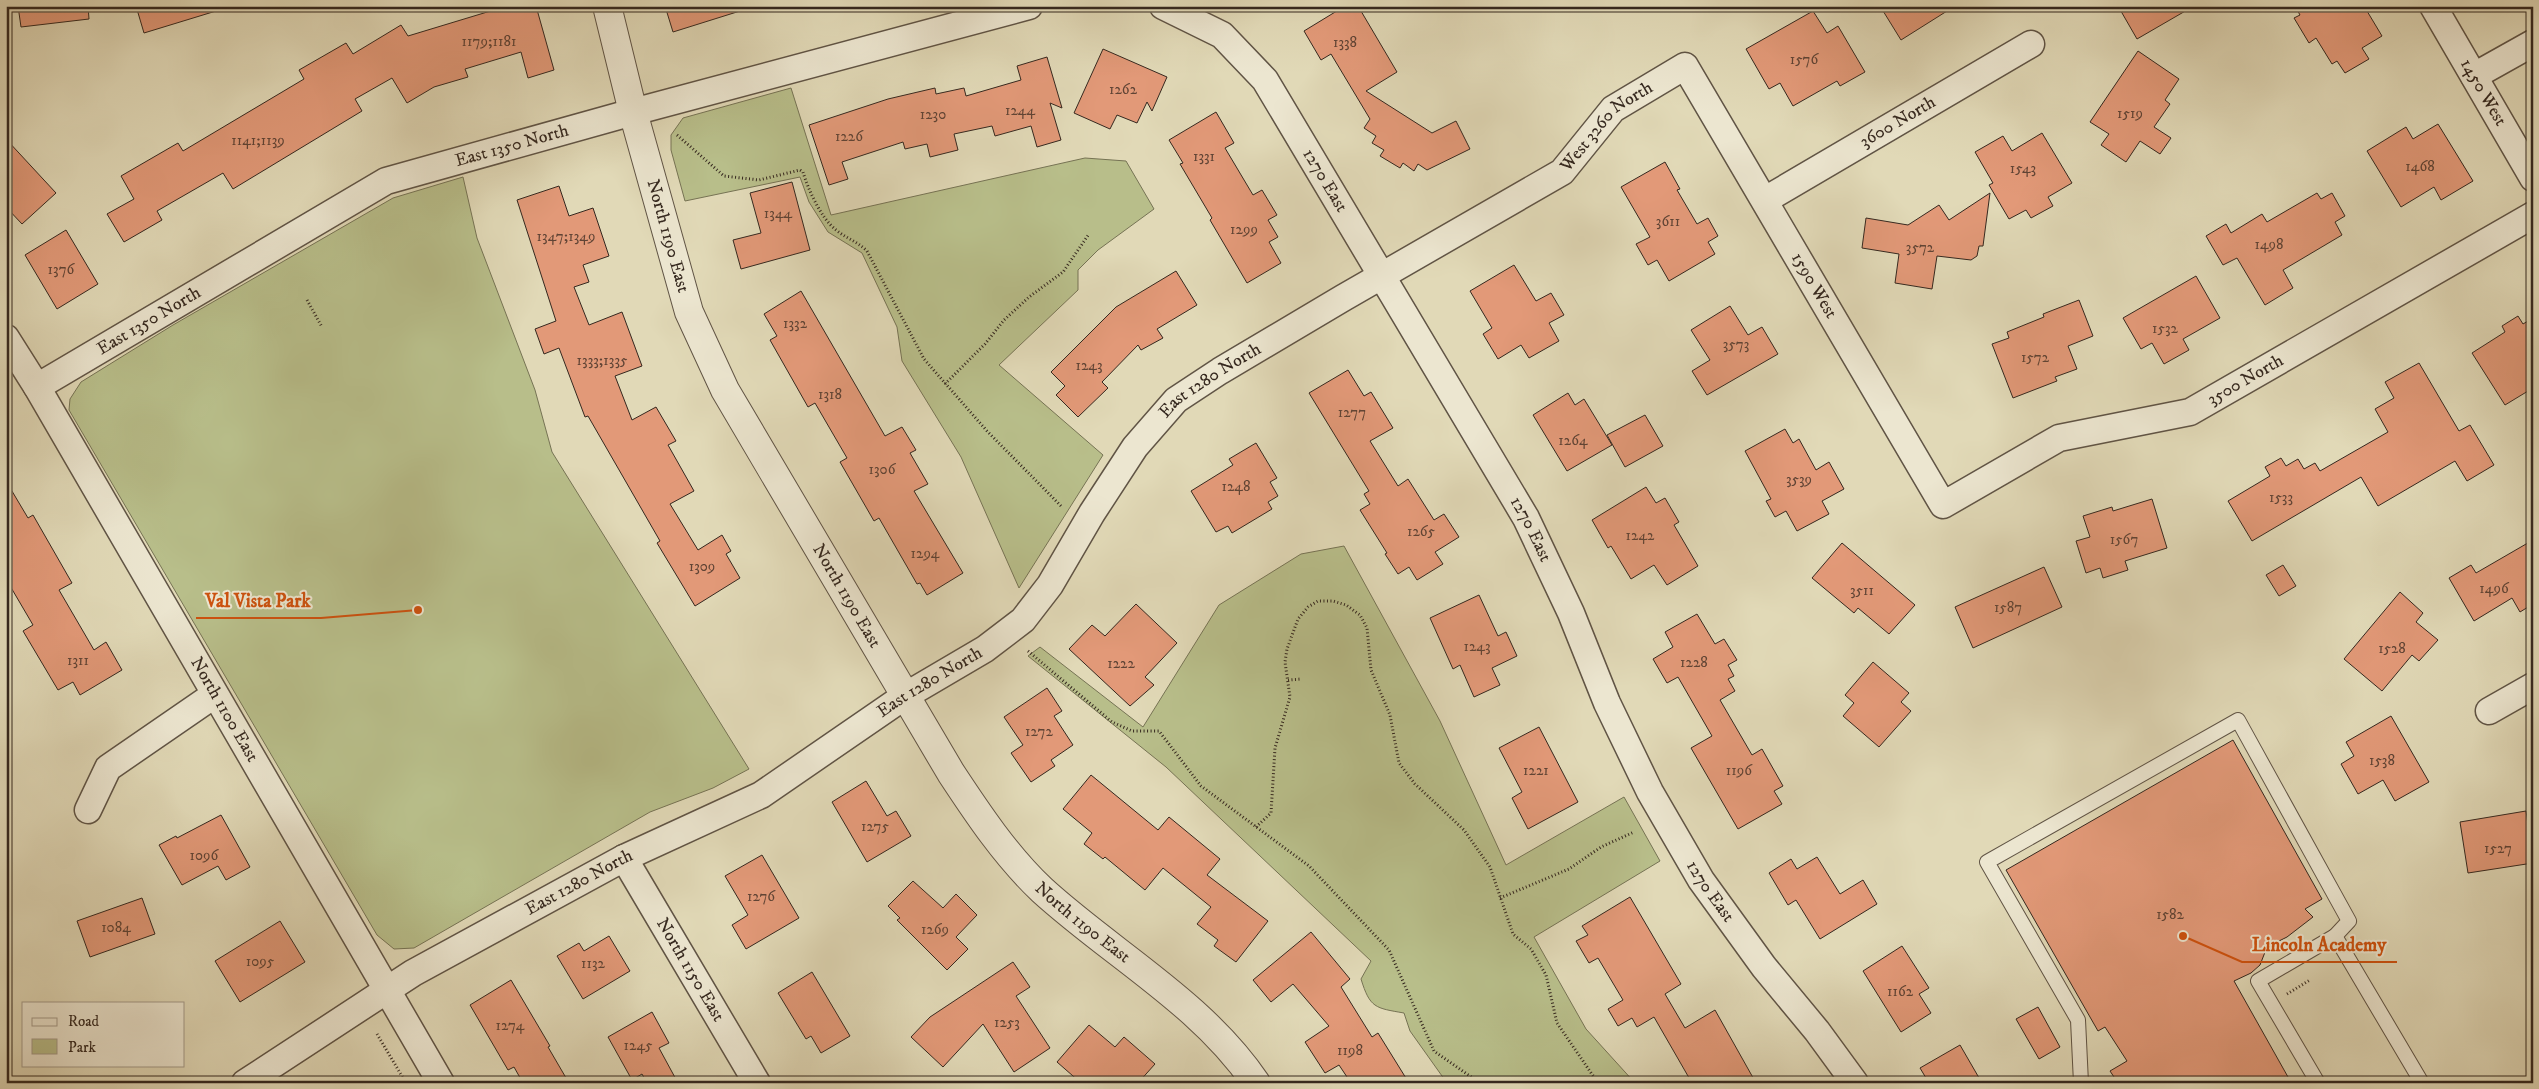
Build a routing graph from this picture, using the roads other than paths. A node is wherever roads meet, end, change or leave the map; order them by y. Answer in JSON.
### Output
{"nodes":[{"id":1,"x":607,"y":6,"type":"edge"},
{"id":2,"x":1028,"y":6,"type":"edge"},
{"id":3,"x":2433,"y":6,"type":"edge"},
{"id":4,"x":1165,"y":7,"type":"edge"},
{"id":5,"x":2533,"y":43,"type":"edge"},
{"id":6,"x":2031,"y":44,"type":"dead end"},
{"id":7,"x":1685,"y":66,"type":"joint"},
{"id":8,"x":2474,"y":76,"type":"junction"},
{"id":9,"x":633,"y":112,"type":"junction"},
{"id":10,"x":2533,"y":178,"type":"edge"},
{"id":11,"x":1532,"y":190,"type":"joint"},
{"id":12,"x":1765,"y":200,"type":"junction"},
{"id":13,"x":2533,"y":215,"type":"edge"},
{"id":14,"x":1381,"y":276,"type":"junction"},
{"id":15,"x":6,"y":338,"type":"edge"},
{"id":16,"x":38,"y":387,"type":"junction"},
{"id":17,"x":1943,"y":505,"type":"joint"},
{"id":18,"x":2533,"y":686,"type":"edge"},
{"id":19,"x":214,"y":695,"type":"junction"},
{"id":20,"x":905,"y":696,"type":"junction"},
{"id":21,"x":2490,"y":711,"type":"dead end"},
{"id":22,"x":88,"y":810,"type":"dead end"},
{"id":23,"x":624,"y":858,"type":"junction"},
{"id":24,"x":2335,"y":936,"type":"junction"},
{"id":25,"x":386,"y":989,"type":"junction"},
{"id":26,"x":245,"y":1083,"type":"edge"},
{"id":27,"x":441,"y":1083,"type":"edge"},
{"id":28,"x":757,"y":1083,"type":"edge"},
{"id":29,"x":1256,"y":1083,"type":"edge"},
{"id":30,"x":1855,"y":1083,"type":"edge"},
{"id":31,"x":2081,"y":1083,"type":"edge"},
{"id":32,"x":2318,"y":1083,"type":"edge"},
{"id":33,"x":2422,"y":1083,"type":"edge"}],
"edges":[{"from":1,"to":9,"type":"street","name":"North 1190 East"},
{"from":2,"to":9,"type":"street","name":"East 1350 North"},
{"from":3,"to":8,"type":"street","name":"1450 West"},
{"from":4,"to":14,"type":"street","name":"1270 East"},
{"from":5,"to":8,"type":"street"},
{"from":6,"to":12,"type":"street","name":"3600 North"},
{"from":7,"to":11,"type":"street","name":"West 3260 North"},
{"from":7,"to":12,"type":"street","name":"1590 West"},
{"from":8,"to":10,"type":"street","name":"1450 West"},
{"from":9,"to":16,"type":"street","name":"East 1350 North"},
{"from":9,"to":20,"type":"street","name":"North 1190 East"},
{"from":11,"to":14,"type":"street","name":"East 1280 North"},
{"from":12,"to":17,"type":"street","name":"1590 West"},
{"from":13,"to":17,"type":"street","name":"3500 North"},
{"from":14,"to":20,"type":"street","name":"East 1280 North"},
{"from":14,"to":30,"type":"street","name":"1270 East"},
{"from":15,"to":16,"type":"street","name":"North 1100 East"},
{"from":16,"to":19,"type":"street","name":"North 1100 East"},
{"from":18,"to":21,"type":"street"},
{"from":19,"to":22,"type":"street"},
{"from":19,"to":25,"type":"street","name":"North 1100 East"},
{"from":20,"to":23,"type":"street","name":"East 1280 North"},
{"from":20,"to":29,"type":"street","name":"North 1190 East"},
{"from":23,"to":25,"type":"street","name":"East 1280 North"},
{"from":23,"to":28,"type":"street","name":"North 1150 East"},
{"from":24,"to":31,"type":"lane"},
{"from":24,"to":32,"type":"lane"},
{"from":24,"to":33,"type":"lane"},
{"from":25,"to":26,"type":"street","name":"East 1280 North"},
{"from":25,"to":27,"type":"street","name":"North 1100 East"}]}
